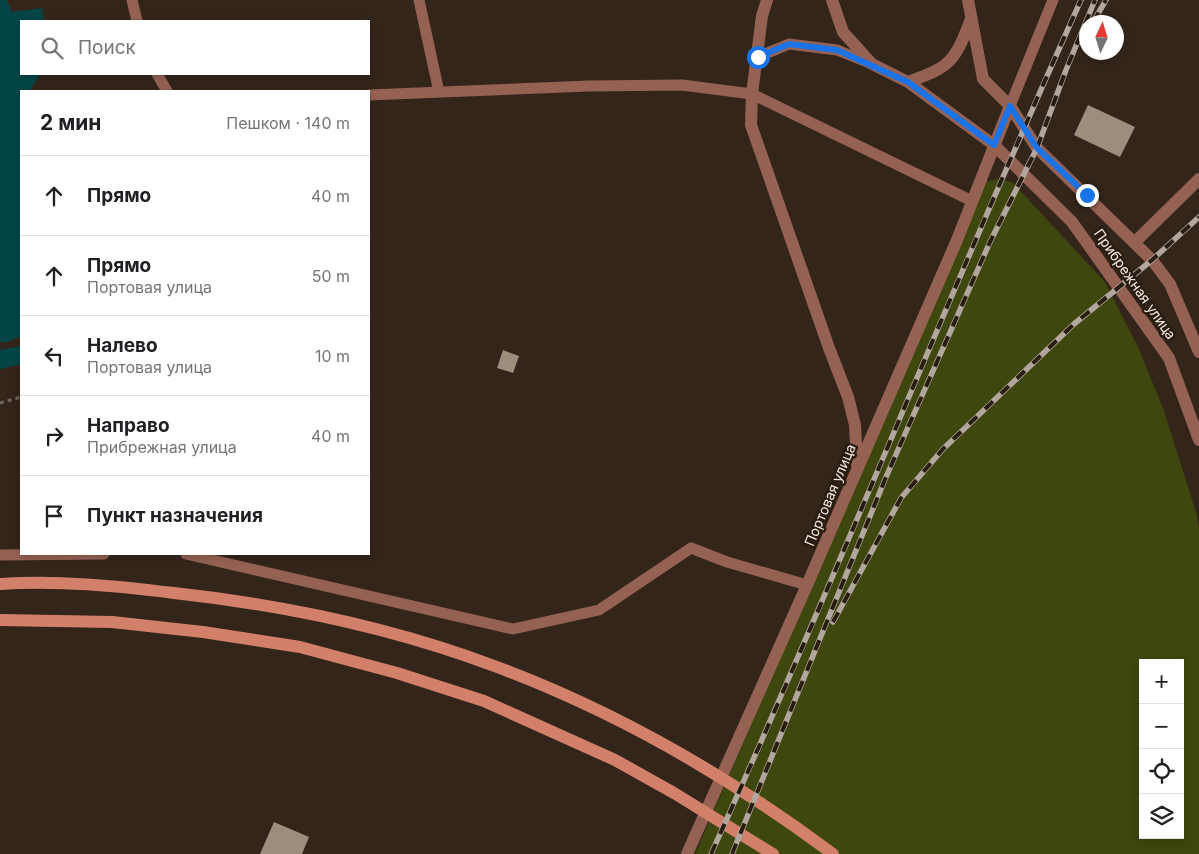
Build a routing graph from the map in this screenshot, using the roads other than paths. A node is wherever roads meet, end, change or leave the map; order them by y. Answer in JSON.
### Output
{"nodes":[{"id":1,"x":132,"y":0,"type":"edge"},
{"id":2,"x":419,"y":0,"type":"edge"},
{"id":3,"x":767,"y":0,"type":"edge"},
{"id":4,"x":832,"y":0,"type":"edge"},
{"id":5,"x":968,"y":0,"type":"edge"},
{"id":6,"x":1053,"y":0,"type":"edge"},
{"id":7,"x":971,"y":19,"type":"junction"},
{"id":8,"x":137,"y":20,"type":"edge"},
{"id":9,"x":758,"y":57,"type":"junction"},
{"id":10,"x":872,"y":64,"type":"junction"},
{"id":11,"x":157,"y":75,"type":"edge"},
{"id":12,"x":908,"y":82,"type":"junction"},
{"id":13,"x":167,"y":90,"type":"edge"},
{"id":14,"x":438,"y":92,"type":"junction"},
{"id":15,"x":752,"y":94,"type":"junction"},
{"id":16,"x":370,"y":95,"type":"edge"},
{"id":17,"x":1010,"y":106,"type":"junction"},
{"id":18,"x":994,"y":145,"type":"junction"},
{"id":19,"x":1199,"y":179,"type":"edge"},
{"id":20,"x":972,"y":201,"type":"junction"},
{"id":21,"x":1135,"y":242,"type":"junction"},
{"id":22,"x":1199,"y":352,"type":"edge"},
{"id":23,"x":1199,"y":440,"type":"edge"},
{"id":24,"x":857,"y":470,"type":"junction"},
{"id":25,"x":0,"y":555,"type":"edge"},
{"id":26,"x":20,"y":555,"type":"edge"},
{"id":27,"x":190,"y":555,"type":"edge"},
{"id":28,"x":0,"y":584,"type":"edge"},
{"id":29,"x":807,"y":585,"type":"junction"},
{"id":30,"x":0,"y":620,"type":"edge"},
{"id":31,"x":687,"y":854,"type":"edge"},
{"id":32,"x":773,"y":854,"type":"edge"},
{"id":33,"x":833,"y":854,"type":"edge"}],
"edges":[{"from":1,"to":8,"type":"lane"},
{"from":2,"to":14,"type":"lane"},
{"from":3,"to":9,"type":"street"},
{"from":4,"to":10,"type":"street"},
{"from":5,"to":7,"type":"street"},
{"from":6,"to":17,"type":"lane"},
{"from":7,"to":12,"type":"street"},
{"from":7,"to":17,"type":"street","name":"Прибрежная улица"},
{"from":9,"to":10,"type":"lane"},
{"from":9,"to":15,"type":"street"},
{"from":10,"to":12,"type":"street"},
{"from":11,"to":13,"type":"lane"},
{"from":12,"to":18,"type":"street"},
{"from":14,"to":15,"type":"lane"},
{"from":14,"to":16,"type":"lane"},
{"from":15,"to":20,"type":"lane"},
{"from":15,"to":24,"type":"street"},
{"from":17,"to":18,"type":"street","name":"Портовая улица"},
{"from":17,"to":21,"type":"street","name":"Прибрежная улица"},
{"from":18,"to":20,"type":"street","name":"Портовая улица"},
{"from":18,"to":23,"type":"street","name":"Прибрежная улица"},
{"from":19,"to":21,"type":"street"},
{"from":20,"to":24,"type":"street","name":"Портовая улица"},
{"from":21,"to":22,"type":"street","name":"Прибрежная улица"},
{"from":24,"to":29,"type":"street","name":"Портовая улица"},
{"from":25,"to":26,"type":"lane"},
{"from":27,"to":29,"type":"lane"},
{"from":28,"to":33,"type":"main road"},
{"from":29,"to":31,"type":"street","name":"Портовая улица"},
{"from":30,"to":32,"type":"main road"}]}
